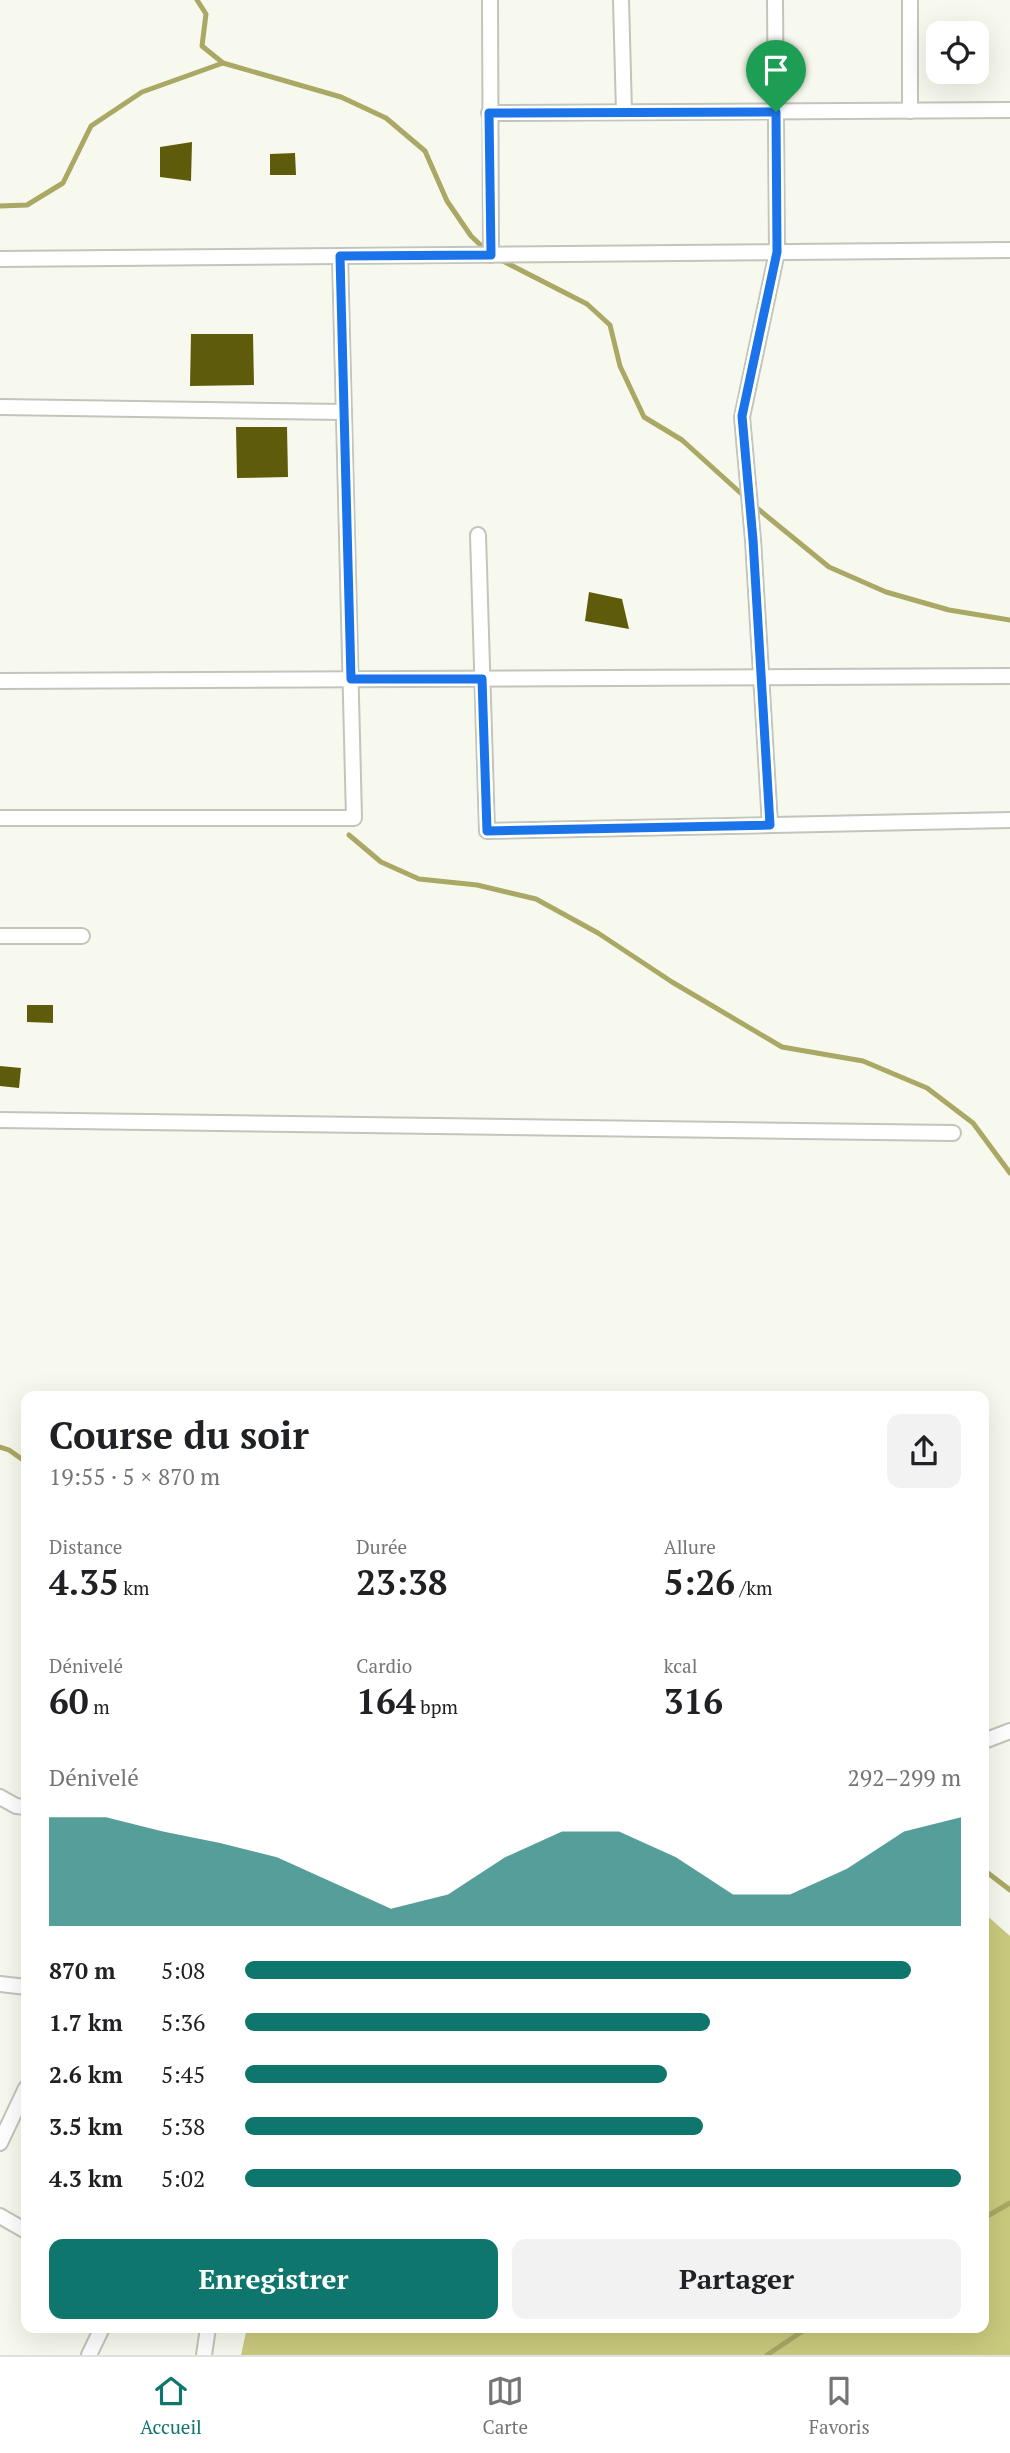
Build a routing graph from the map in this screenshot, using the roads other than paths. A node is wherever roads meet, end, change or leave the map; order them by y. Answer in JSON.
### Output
{"nodes":[{"id":1,"x":490,"y":0,"type":"edge"},
{"id":2,"x":621,"y":0,"type":"edge"},
{"id":3,"x":775,"y":0,"type":"edge"},
{"id":4,"x":910,"y":0,"type":"edge"},
{"id":5,"x":1010,"y":110,"type":"edge"},
{"id":6,"x":910,"y":111,"type":"junction"},
{"id":7,"x":776,"y":112,"type":"junction"},
{"id":8,"x":489,"y":113,"type":"junction"},
{"id":9,"x":624,"y":113,"type":"junction"},
{"id":10,"x":1010,"y":250,"type":"edge"},
{"id":11,"x":777,"y":252,"type":"junction"},
{"id":12,"x":491,"y":255,"type":"junction"},
{"id":13,"x":340,"y":256,"type":"junction"},
{"id":14,"x":0,"y":260,"type":"edge"},
{"id":15,"x":0,"y":407,"type":"edge"},
{"id":16,"x":344,"y":412,"type":"junction"},
{"id":17,"x":478,"y":535,"type":"dead end"},
{"id":18,"x":1010,"y":676,"type":"edge"},
{"id":19,"x":761,"y":677,"type":"junction"},
{"id":20,"x":351,"y":679,"type":"junction"},
{"id":21,"x":482,"y":679,"type":"junction"},
{"id":22,"x":0,"y":681,"type":"edge"},
{"id":23,"x":0,"y":818,"type":"edge"},
{"id":24,"x":1010,"y":820,"type":"edge"},
{"id":25,"x":770,"y":825,"type":"junction"},
{"id":26,"x":0,"y":936,"type":"edge"},
{"id":27,"x":82,"y":936,"type":"dead end"},
{"id":28,"x":0,"y":1120,"type":"edge"},
{"id":29,"x":953,"y":1133,"type":"dead end"},
{"id":30,"x":1010,"y":1731,"type":"edge"},
{"id":31,"x":989,"y":1739,"type":"edge"},
{"id":32,"x":0,"y":1797,"type":"edge"},
{"id":33,"x":21,"y":1806,"type":"edge"},
{"id":34,"x":0,"y":1984,"type":"edge"},
{"id":35,"x":21,"y":1986,"type":"edge"},
{"id":36,"x":21,"y":2099,"type":"edge"},
{"id":37,"x":0,"y":2143,"type":"edge"},
{"id":38,"x":0,"y":2216,"type":"edge"},
{"id":39,"x":21,"y":2228,"type":"edge"},
{"id":40,"x":100,"y":2333,"type":"edge"},
{"id":41,"x":206,"y":2333,"type":"edge"},
{"id":42,"x":89,"y":2355,"type":"edge"},
{"id":43,"x":204,"y":2355,"type":"edge"}],
"edges":[{"from":1,"to":8,"type":"street"},
{"from":2,"to":9,"type":"street"},
{"from":3,"to":7,"type":"street"},
{"from":4,"to":6,"type":"street"},
{"from":5,"to":6,"type":"street"},
{"from":6,"to":7,"type":"street"},
{"from":7,"to":9,"type":"street"},
{"from":7,"to":11,"type":"street"},
{"from":8,"to":9,"type":"street"},
{"from":8,"to":12,"type":"street"},
{"from":10,"to":11,"type":"street"},
{"from":11,"to":12,"type":"street"},
{"from":11,"to":19,"type":"street"},
{"from":12,"to":13,"type":"street"},
{"from":13,"to":14,"type":"street"},
{"from":13,"to":16,"type":"street"},
{"from":15,"to":16,"type":"street"},
{"from":16,"to":20,"type":"street"},
{"from":17,"to":21,"type":"street"},
{"from":18,"to":19,"type":"street"},
{"from":19,"to":21,"type":"street"},
{"from":19,"to":25,"type":"street"},
{"from":20,"to":21,"type":"street"},
{"from":20,"to":22,"type":"street"},
{"from":20,"to":23,"type":"street"},
{"from":21,"to":25,"type":"street"},
{"from":24,"to":25,"type":"street"},
{"from":26,"to":27,"type":"street"},
{"from":28,"to":29,"type":"street"},
{"from":30,"to":31,"type":"street"},
{"from":32,"to":33,"type":"street"},
{"from":34,"to":35,"type":"street"},
{"from":36,"to":37,"type":"street"},
{"from":38,"to":39,"type":"street"},
{"from":40,"to":42,"type":"street"},
{"from":41,"to":43,"type":"street"}]}
